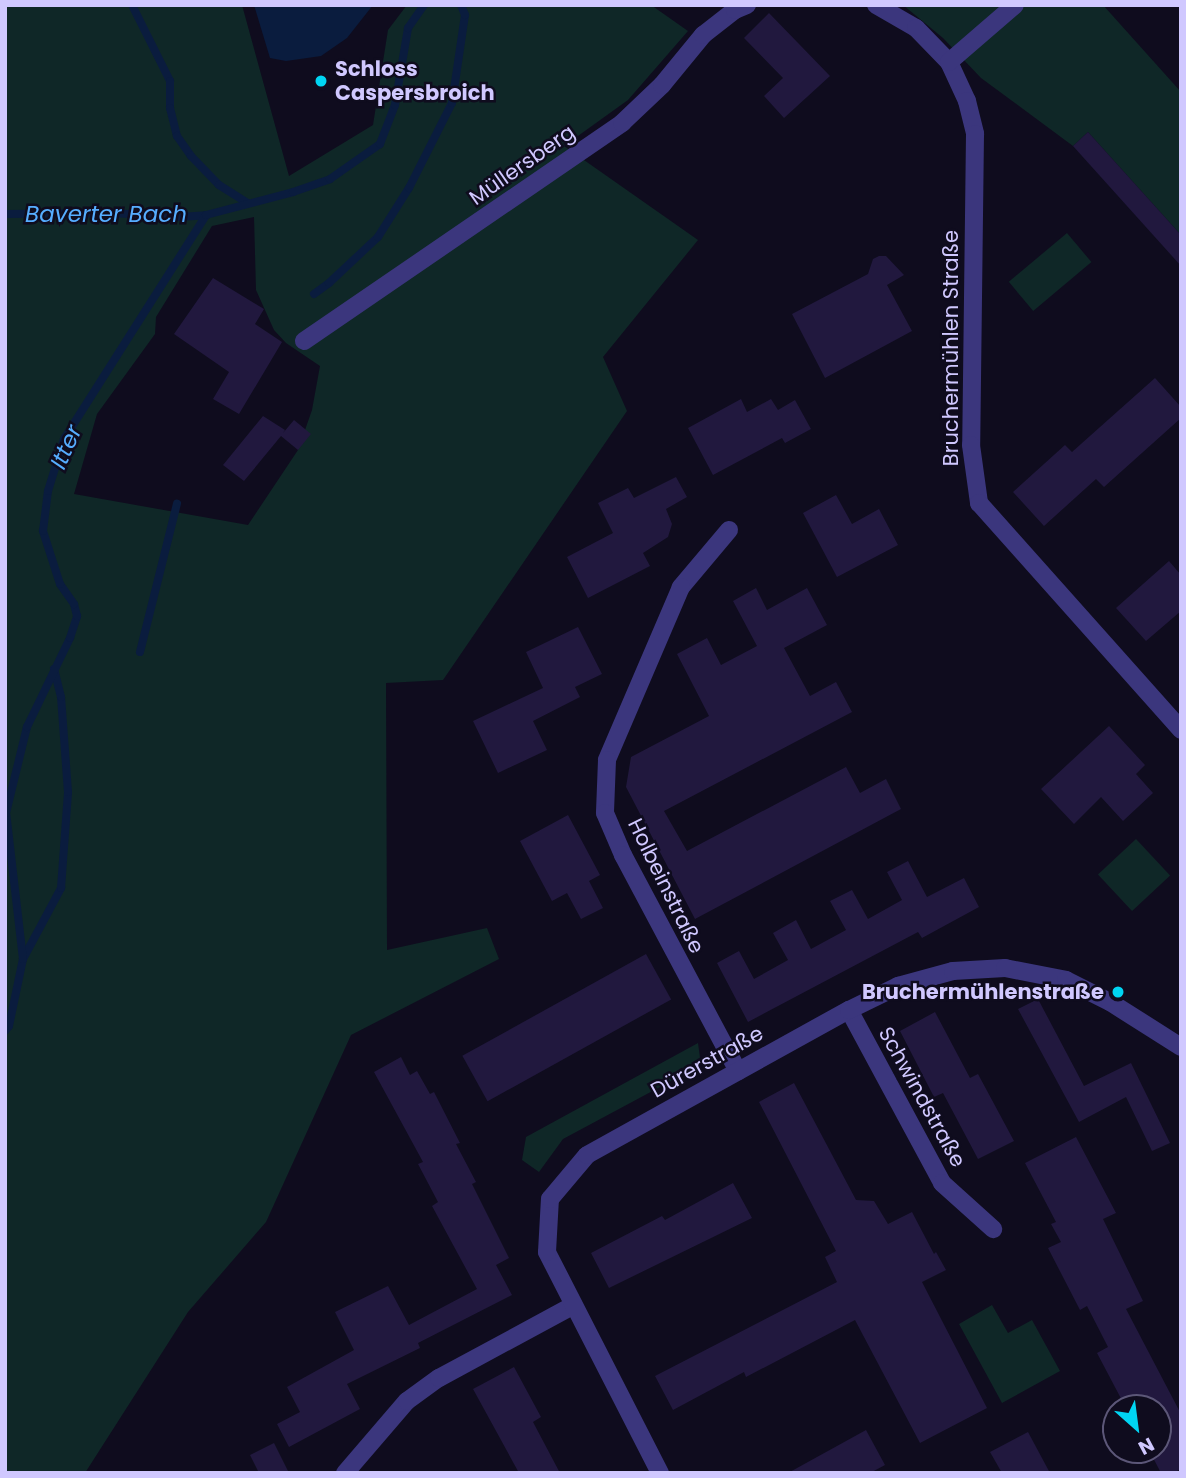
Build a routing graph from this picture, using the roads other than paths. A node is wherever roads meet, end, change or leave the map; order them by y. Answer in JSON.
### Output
{"nodes":[{"id":1,"x":747,"y":5,"type":"edge"},
{"id":2,"x":877,"y":5,"type":"edge"},
{"id":3,"x":1015,"y":5,"type":"edge"},
{"id":4,"x":949,"y":62,"type":"junction"},
{"id":5,"x":304,"y":341,"type":"dead end"},
{"id":6,"x":729,"y":530,"type":"dead end"},
{"id":7,"x":1181,"y":730,"type":"edge"},
{"id":8,"x":849,"y":1010,"type":"junction"},
{"id":9,"x":1181,"y":1047,"type":"edge"},
{"id":10,"x":738,"y":1071,"type":"junction"},
{"id":11,"x":993,"y":1229,"type":"dead end"},
{"id":12,"x":574,"y":1305,"type":"junction"},
{"id":13,"x":345,"y":1473,"type":"edge"},
{"id":14,"x":660,"y":1473,"type":"edge"}],
"edges":[{"from":1,"to":5,"type":"street","name":"Müllersberg"},
{"from":2,"to":4,"type":"street"},
{"from":3,"to":4,"type":"street"},
{"from":4,"to":7,"type":"street","name":"Bruchermühlen Straße"},
{"from":6,"to":10,"type":"street","name":"Holbeinstraße"},
{"from":8,"to":9,"type":"street","name":"Dürerstraße"},
{"from":8,"to":10,"type":"street","name":"Dürerstraße"},
{"from":8,"to":11,"type":"street","name":"Schwindstraße"},
{"from":10,"to":12,"type":"street","name":"Dürerstraße"},
{"from":12,"to":13,"type":"street"},
{"from":12,"to":14,"type":"street","name":"Dürerstraße"}]}
